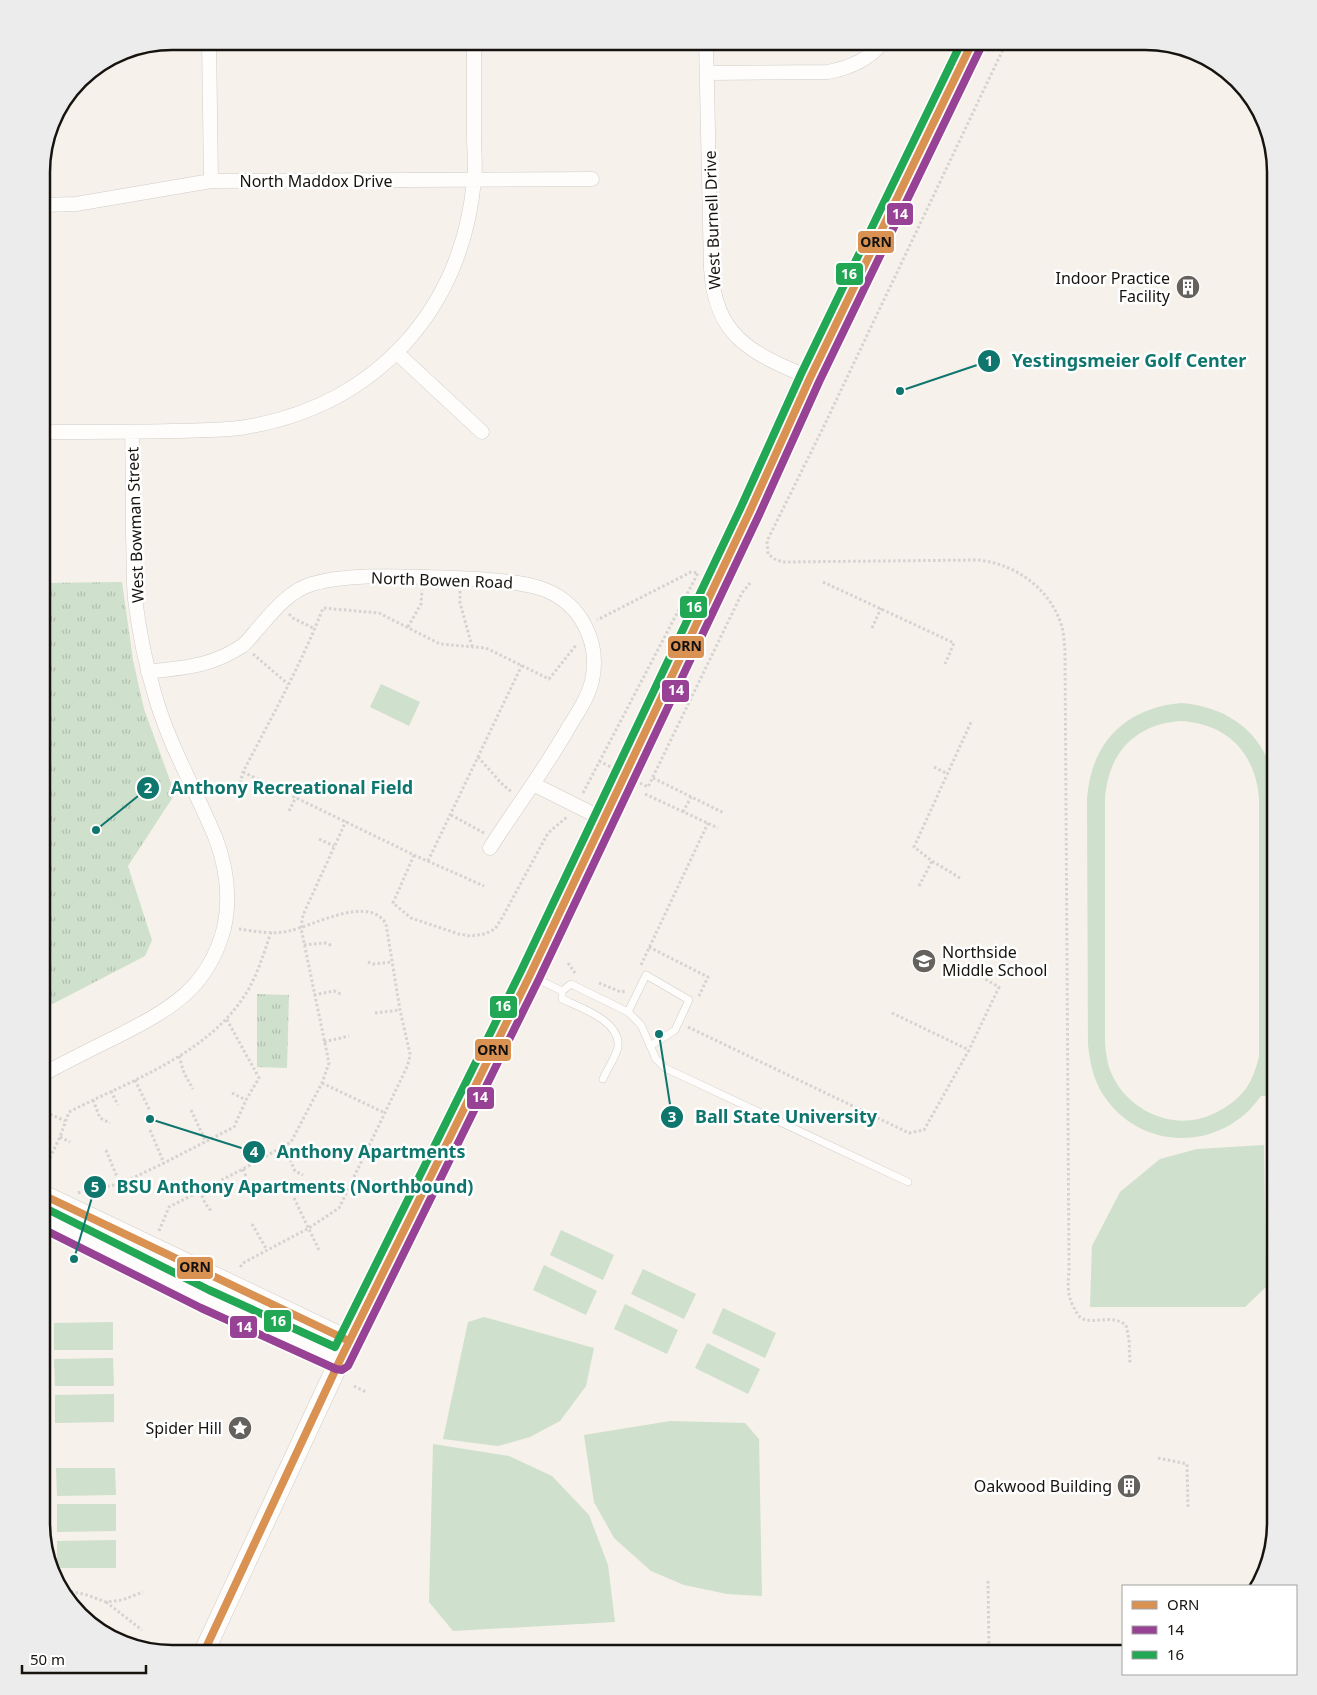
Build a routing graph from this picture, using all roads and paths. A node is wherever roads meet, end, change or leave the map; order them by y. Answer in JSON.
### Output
{"nodes":[{"id":1,"x":209,"y":50,"type":"edge"},
{"id":2,"x":474,"y":50,"type":"edge"},
{"id":3,"x":707,"y":50,"type":"edge"},
{"id":4,"x":877,"y":50,"type":"edge"},
{"id":5,"x":969,"y":50,"type":"edge"},
{"id":6,"x":1003,"y":50,"type":"edge"},
{"id":7,"x":708,"y":73,"type":"junction"},
{"id":8,"x":592,"y":179,"type":"dead end"},
{"id":9,"x":475,"y":180,"type":"junction"},
{"id":10,"x":211,"y":181,"type":"junction"},
{"id":11,"x":50,"y":205,"type":"edge"},
{"id":12,"x":397,"y":353,"type":"junction"},
{"id":13,"x":810,"y":378,"type":"junction"},
{"id":14,"x":50,"y":432,"type":"edge"},
{"id":15,"x":132,"y":432,"type":"junction"},
{"id":16,"x":482,"y":432,"type":"dead end"},
{"id":17,"x":422,"y":577,"type":"junction"},
{"id":18,"x":460,"y":578,"type":"junction"},
{"id":19,"x":823,"y":582,"type":"dead end"},
{"id":20,"x":750,"y":583,"type":"dead end"},
{"id":21,"x":281,"y":604,"type":"junction"},
{"id":22,"x":881,"y":608,"type":"junction"},
{"id":23,"x":408,"y":627,"type":"junction"},
{"id":24,"x":315,"y":628,"type":"junction"},
{"id":25,"x":872,"y":628,"type":"dead end"},
{"id":26,"x":587,"y":630,"type":"junction"},
{"id":27,"x":243,"y":645,"type":"junction"},
{"id":28,"x":472,"y":646,"type":"junction"},
{"id":29,"x":945,"y":664,"type":"dead end"},
{"id":30,"x":522,"y":665,"type":"junction"},
{"id":31,"x":148,"y":672,"type":"junction"},
{"id":32,"x":288,"y":684,"type":"junction"},
{"id":33,"x":972,"y":720,"type":"dead end"},
{"id":34,"x":478,"y":757,"type":"junction"},
{"id":35,"x":934,"y":766,"type":"dead end"},
{"id":36,"x":243,"y":772,"type":"junction"},
{"id":37,"x":948,"y":774,"type":"junction"},
{"id":38,"x":653,"y":778,"type":"junction"},
{"id":39,"x":533,"y":784,"type":"junction"},
{"id":40,"x":648,"y":787,"type":"dead end"},
{"id":41,"x":239,"y":788,"type":"dead end"},
{"id":42,"x":645,"y":794,"type":"dead end"},
{"id":43,"x":296,"y":797,"type":"junction"},
{"id":44,"x":691,"y":797,"type":"junction"},
{"id":45,"x":523,"y":799,"type":"junction"},
{"id":46,"x":576,"y":805,"type":"junction"},
{"id":47,"x":289,"y":811,"type":"dead end"},
{"id":48,"x":683,"y":812,"type":"junction"},
{"id":49,"x":724,"y":813,"type":"dead end"},
{"id":50,"x":451,"y":815,"type":"junction"},
{"id":51,"x":604,"y":819,"type":"junction"},
{"id":52,"x":346,"y":821,"type":"junction"},
{"id":53,"x":708,"y":823,"type":"junction"},
{"id":54,"x":718,"y":828,"type":"dead end"},
{"id":55,"x":319,"y":839,"type":"dead end"},
{"id":56,"x":493,"y":844,"type":"joint"},
{"id":57,"x":334,"y":846,"type":"junction"},
{"id":58,"x":414,"y":856,"type":"junction"},
{"id":59,"x":428,"y":861,"type":"junction"},
{"id":60,"x":932,"y":861,"type":"junction"},
{"id":61,"x":960,"y":878,"type":"dead end"},
{"id":62,"x":484,"y":886,"type":"dead end"},
{"id":63,"x":919,"y":886,"type":"dead end"},
{"id":64,"x":224,"y":925,"type":"junction"},
{"id":65,"x":301,"y":928,"type":"junction"},
{"id":66,"x":271,"y":932,"type":"junction"},
{"id":67,"x":304,"y":945,"type":"junction"},
{"id":68,"x":333,"y":946,"type":"dead end"},
{"id":69,"x":649,"y":946,"type":"junction"},
{"id":70,"x":368,"y":962,"type":"dead end"},
{"id":71,"x":392,"y":962,"type":"junction"},
{"id":72,"x":568,"y":963,"type":"dead end"},
{"id":73,"x":964,"y":968,"type":"dead end"},
{"id":74,"x":638,"y":972,"type":"dead end"},
{"id":75,"x":530,"y":975,"type":"junction"},
{"id":76,"x":582,"y":976,"type":"dead end"},
{"id":77,"x":597,"y":982,"type":"dead end"},
{"id":78,"x":562,"y":990,"type":"junction"},
{"id":79,"x":631,"y":990,"type":"dead end"},
{"id":80,"x":341,"y":994,"type":"dead end"},
{"id":81,"x":314,"y":995,"type":"junction"},
{"id":82,"x":697,"y":1002,"type":"dead end"},
{"id":83,"x":400,"y":1010,"type":"junction"},
{"id":84,"x":628,"y":1012,"type":"junction"},
{"id":85,"x":375,"y":1013,"type":"dead end"},
{"id":86,"x":892,"y":1013,"type":"dead end"},
{"id":87,"x":226,"y":1018,"type":"junction"},
{"id":88,"x":690,"y":1018,"type":"dead end"},
{"id":89,"x":349,"y":1036,"type":"dead end"},
{"id":90,"x":324,"y":1042,"type":"junction"},
{"id":91,"x":650,"y":1046,"type":"junction"},
{"id":92,"x":969,"y":1050,"type":"junction"},
{"id":93,"x":179,"y":1056,"type":"junction"},
{"id":94,"x":50,"y":1070,"type":"edge"},
{"id":95,"x":603,"y":1079,"type":"dead end"},
{"id":96,"x":135,"y":1080,"type":"junction"},
{"id":97,"x":322,"y":1083,"type":"junction"},
{"id":98,"x":193,"y":1088,"type":"dead end"},
{"id":99,"x":111,"y":1091,"type":"junction"},
{"id":100,"x":232,"y":1093,"type":"dead end"},
{"id":101,"x":94,"y":1100,"type":"junction"},
{"id":102,"x":246,"y":1100,"type":"junction"},
{"id":103,"x":118,"y":1105,"type":"dead end"},
{"id":104,"x":191,"y":1110,"type":"dead end"},
{"id":105,"x":150,"y":1111,"type":"dead end"},
{"id":106,"x":385,"y":1113,"type":"junction"},
{"id":107,"x":50,"y":1114,"type":"edge"},
{"id":108,"x":65,"y":1121,"type":"junction"},
{"id":109,"x":110,"y":1123,"type":"dead end"},
{"id":110,"x":150,"y":1130,"type":"dead end"},
{"id":111,"x":60,"y":1137,"type":"junction"},
{"id":112,"x":70,"y":1142,"type":"dead end"},
{"id":113,"x":206,"y":1142,"type":"junction"},
{"id":114,"x":284,"y":1146,"type":"junction"},
{"id":115,"x":106,"y":1150,"type":"dead end"},
{"id":116,"x":50,"y":1158,"type":"edge"},
{"id":117,"x":164,"y":1163,"type":"junction"},
{"id":118,"x":243,"y":1169,"type":"junction"},
{"id":119,"x":302,"y":1175,"type":"dead end"},
{"id":120,"x":908,"y":1182,"type":"dead end"},
{"id":121,"x":120,"y":1184,"type":"junction"},
{"id":122,"x":334,"y":1185,"type":"dead end"},
{"id":123,"x":255,"y":1188,"type":"dead end"},
{"id":124,"x":200,"y":1191,"type":"junction"},
{"id":125,"x":346,"y":1192,"type":"junction"},
{"id":126,"x":78,"y":1193,"type":"dead end"},
{"id":127,"x":50,"y":1198,"type":"edge"},
{"id":128,"x":294,"y":1198,"type":"dead end"},
{"id":129,"x":211,"y":1211,"type":"dead end"},
{"id":130,"x":50,"y":1221,"type":"edge"},
{"id":131,"x":252,"y":1224,"type":"dead end"},
{"id":132,"x":309,"y":1228,"type":"junction"},
{"id":133,"x":159,"y":1232,"type":"dead end"},
{"id":134,"x":267,"y":1250,"type":"junction"},
{"id":135,"x":320,"y":1250,"type":"dead end"},
{"id":136,"x":234,"y":1276,"type":"dead end"},
{"id":137,"x":349,"y":1341,"type":"junction"},
{"id":138,"x":340,"y":1360,"type":"junction"},
{"id":139,"x":1130,"y":1364,"type":"dead end"},
{"id":140,"x":354,"y":1386,"type":"dead end"},
{"id":141,"x":366,"y":1392,"type":"dead end"},
{"id":142,"x":1158,"y":1458,"type":"dead end"},
{"id":143,"x":1188,"y":1507,"type":"dead end"},
{"id":144,"x":988,"y":1581,"type":"dead end"},
{"id":145,"x":71,"y":1591,"type":"edge"},
{"id":146,"x":143,"y":1592,"type":"dead end"},
{"id":147,"x":106,"y":1602,"type":"junction"},
{"id":148,"x":142,"y":1630,"type":"dead end"},
{"id":149,"x":207,"y":1645,"type":"edge"},
{"id":150,"x":990,"y":1645,"type":"edge"}],
"edges":[{"from":1,"to":10,"type":"street"},
{"from":2,"to":9,"type":"street"},
{"from":3,"to":7,"type":"street","name":"West Burnell Drive"},
{"from":4,"to":7,"type":"street"},
{"from":5,"to":13,"type":"main road"},
{"from":6,"to":139,"type":"path"},
{"from":7,"to":13,"type":"street","name":"West Burnell Drive"},
{"from":8,"to":9,"type":"street","name":"North Maddox Drive"},
{"from":9,"to":10,"type":"street","name":"North Maddox Drive"},
{"from":9,"to":12,"type":"street"},
{"from":10,"to":11,"type":"street","name":"North Maddox Drive"},
{"from":12,"to":15,"type":"street"},
{"from":12,"to":16,"type":"street"},
{"from":13,"to":51,"type":"main road"},
{"from":14,"to":15,"type":"street"},
{"from":15,"to":31,"type":"street","name":"West Bowman Street"},
{"from":17,"to":18,"type":"street","name":"North Bowen Road"},
{"from":17,"to":21,"type":"street","name":"North Bowen Road"},
{"from":17,"to":23,"type":"path"},
{"from":18,"to":26,"type":"street","name":"North Bowen Road"},
{"from":18,"to":28,"type":"path"},
{"from":19,"to":22,"type":"path"},
{"from":20,"to":38,"type":"path"},
{"from":21,"to":24,"type":"path"},
{"from":21,"to":27,"type":"street","name":"North Bowen Road"},
{"from":22,"to":25,"type":"path"},
{"from":22,"to":29,"type":"path"},
{"from":23,"to":24,"type":"path"},
{"from":23,"to":28,"type":"path"},
{"from":24,"to":32,"type":"path"},
{"from":26,"to":30,"type":"path"},
{"from":26,"to":39,"type":"street","name":"North Bowen Road"},
{"from":26,"to":46,"type":"path"},
{"from":27,"to":31,"type":"street","name":"North Bowen Road"},
{"from":27,"to":32,"type":"path"},
{"from":28,"to":30,"type":"path"},
{"from":30,"to":34,"type":"path"},
{"from":31,"to":64,"type":"street","name":"West Bowman Street"},
{"from":32,"to":36,"type":"path"},
{"from":33,"to":37,"type":"path"},
{"from":34,"to":45,"type":"path"},
{"from":34,"to":50,"type":"path"},
{"from":35,"to":37,"type":"path"},
{"from":36,"to":41,"type":"path"},
{"from":36,"to":43,"type":"path"},
{"from":37,"to":60,"type":"path"},
{"from":38,"to":40,"type":"path"},
{"from":38,"to":44,"type":"path"},
{"from":39,"to":45,"type":"street","name":"North Bowen Road"},
{"from":39,"to":46,"type":"street"},
{"from":42,"to":48,"type":"path"},
{"from":43,"to":47,"type":"path"},
{"from":43,"to":52,"type":"path"},
{"from":44,"to":48,"type":"path"},
{"from":44,"to":49,"type":"path"},
{"from":45,"to":56,"type":"street","name":"North Bowen Road"},
{"from":46,"to":51,"type":"street"},
{"from":46,"to":58,"type":"path"},
{"from":48,"to":53,"type":"path"},
{"from":50,"to":56,"type":"path"},
{"from":50,"to":59,"type":"path"},
{"from":51,"to":75,"type":"main road"},
{"from":52,"to":57,"type":"path"},
{"from":52,"to":58,"type":"path"},
{"from":53,"to":54,"type":"path"},
{"from":53,"to":69,"type":"path"},
{"from":55,"to":57,"type":"path"},
{"from":57,"to":65,"type":"path"},
{"from":58,"to":59,"type":"path"},
{"from":59,"to":62,"type":"path"},
{"from":60,"to":61,"type":"path"},
{"from":60,"to":63,"type":"path"},
{"from":64,"to":66,"type":"path"},
{"from":64,"to":94,"type":"street","name":"West Bowman Street"},
{"from":65,"to":66,"type":"path"},
{"from":65,"to":67,"type":"path"},
{"from":65,"to":71,"type":"path"},
{"from":66,"to":87,"type":"path"},
{"from":67,"to":68,"type":"path"},
{"from":67,"to":81,"type":"path"},
{"from":69,"to":74,"type":"path"},
{"from":69,"to":82,"type":"path"},
{"from":70,"to":71,"type":"path"},
{"from":71,"to":83,"type":"path"},
{"from":72,"to":76,"type":"path"},
{"from":73,"to":92,"type":"path"},
{"from":75,"to":78,"type":"lane"},
{"from":75,"to":137,"type":"main road"},
{"from":77,"to":79,"type":"path"},
{"from":78,"to":84,"type":"lane"},
{"from":78,"to":95,"type":"lane"},
{"from":80,"to":81,"type":"path"},
{"from":81,"to":90,"type":"path"},
{"from":83,"to":85,"type":"path"},
{"from":83,"to":106,"type":"path"},
{"from":84,"to":91,"type":"lane"},
{"from":84,"to":91,"type":"lane"},
{"from":86,"to":92,"type":"path"},
{"from":87,"to":93,"type":"path"},
{"from":87,"to":102,"type":"path"},
{"from":88,"to":92,"type":"path"},
{"from":89,"to":90,"type":"path"},
{"from":90,"to":97,"type":"path"},
{"from":91,"to":120,"type":"lane"},
{"from":93,"to":96,"type":"path"},
{"from":93,"to":98,"type":"path"},
{"from":96,"to":99,"type":"path"},
{"from":96,"to":105,"type":"path"},
{"from":97,"to":106,"type":"path"},
{"from":97,"to":114,"type":"path"},
{"from":99,"to":101,"type":"path"},
{"from":99,"to":103,"type":"path"},
{"from":100,"to":102,"type":"path"},
{"from":101,"to":108,"type":"path"},
{"from":101,"to":109,"type":"path"},
{"from":102,"to":113,"type":"path"},
{"from":104,"to":113,"type":"path"},
{"from":106,"to":125,"type":"path"},
{"from":107,"to":108,"type":"path"},
{"from":108,"to":111,"type":"path"},
{"from":110,"to":117,"type":"path"},
{"from":111,"to":112,"type":"path"},
{"from":111,"to":116,"type":"path"},
{"from":113,"to":117,"type":"path"},
{"from":114,"to":118,"type":"path"},
{"from":114,"to":119,"type":"path"},
{"from":115,"to":121,"type":"path"},
{"from":117,"to":121,"type":"path"},
{"from":118,"to":123,"type":"path"},
{"from":118,"to":124,"type":"path"},
{"from":121,"to":126,"type":"path"},
{"from":122,"to":125,"type":"path"},
{"from":124,"to":129,"type":"path"},
{"from":124,"to":133,"type":"path"},
{"from":125,"to":132,"type":"path"},
{"from":127,"to":137,"type":"main road"},
{"from":128,"to":132,"type":"path"},
{"from":130,"to":138,"type":"main road"},
{"from":131,"to":134,"type":"path"},
{"from":132,"to":134,"type":"path"},
{"from":132,"to":135,"type":"path"},
{"from":134,"to":136,"type":"path"},
{"from":137,"to":138,"type":"main road"},
{"from":138,"to":149,"type":"main road"},
{"from":140,"to":141,"type":"path"},
{"from":142,"to":143,"type":"path"},
{"from":144,"to":150,"type":"path"},
{"from":145,"to":147,"type":"path"},
{"from":146,"to":147,"type":"path"},
{"from":147,"to":148,"type":"path"}]}
